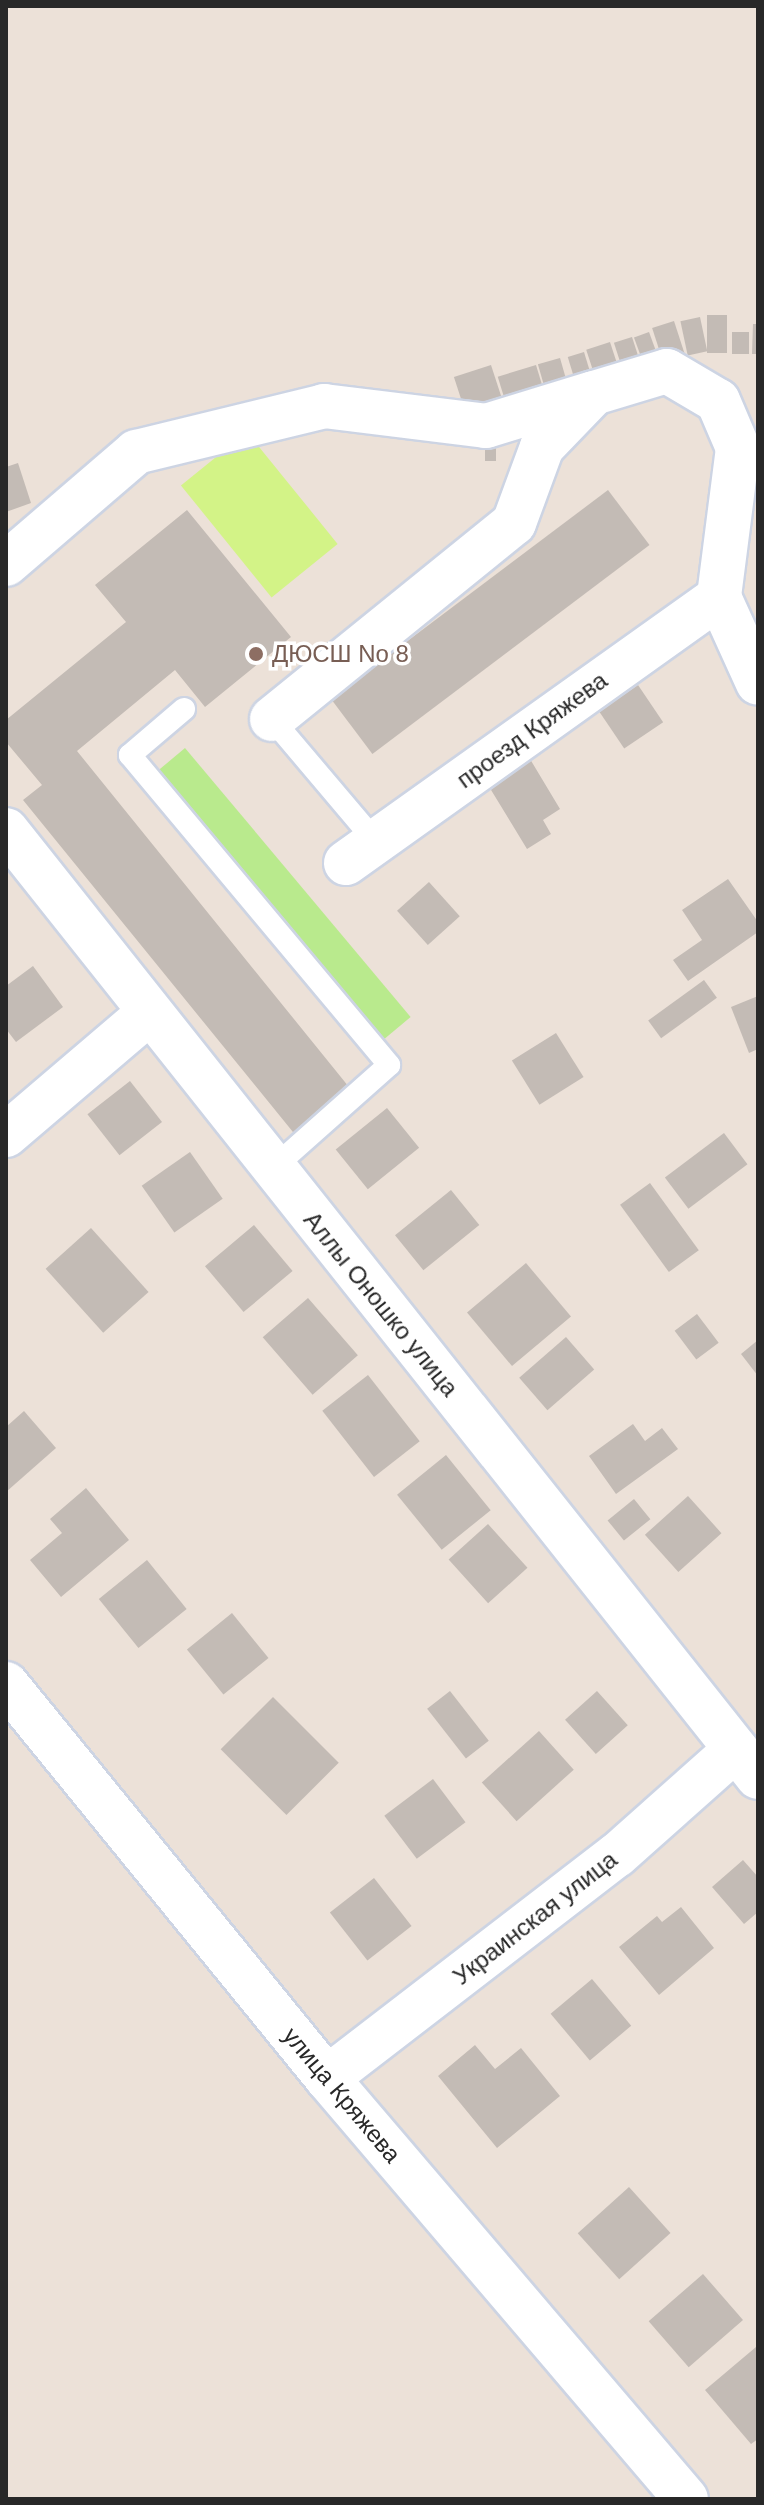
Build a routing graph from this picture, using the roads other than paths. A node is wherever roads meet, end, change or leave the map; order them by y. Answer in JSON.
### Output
{"nodes":[{"id":1,"x":594,"y":393,"type":"junction"},
{"id":2,"x":6,"y":564,"type":"edge"},
{"id":3,"x":719,"y":597,"type":"junction"},
{"id":4,"x":758,"y":615,"type":"edge"},
{"id":5,"x":758,"y":683,"type":"edge"},
{"id":6,"x":184,"y":709,"type":"dead end"},
{"id":7,"x":272,"y":719,"type":"joint"},
{"id":8,"x":6,"y":830,"type":"edge"},
{"id":9,"x":361,"y":852,"type":"joint"},
{"id":10,"x":149,"y":1013,"type":"junction"},
{"id":11,"x":6,"y":1135,"type":"edge"},
{"id":12,"x":273,"y":1168,"type":"junction"},
{"id":13,"x":6,"y":1684,"type":"edge"},
{"id":14,"x":747,"y":1763,"type":"edge"},
{"id":15,"x":327,"y":2078,"type":"junction"},
{"id":16,"x":686,"y":2499,"type":"edge"}],
"edges":[{"from":1,"to":2,"type":"street"},
{"from":1,"to":3,"type":"street"},
{"from":1,"to":7,"type":"street"},
{"from":3,"to":4,"type":"street"},
{"from":3,"to":5,"type":"street"},
{"from":3,"to":9,"type":"street","name":"проезд Кряжева"},
{"from":6,"to":12,"type":"lane"},
{"from":7,"to":9,"type":"lane"},
{"from":8,"to":10,"type":"street","name":"Аллы Оношко улица"},
{"from":10,"to":11,"type":"street"},
{"from":10,"to":12,"type":"street","name":"Аллы Оношко улица"},
{"from":12,"to":14,"type":"street","name":"Аллы Оношко улица"},
{"from":13,"to":15,"type":"street","name":"улица Кряжева"},
{"from":14,"to":15,"type":"street","name":"Украинская улица"},
{"from":15,"to":16,"type":"street","name":"улица Кряжева"}]}
